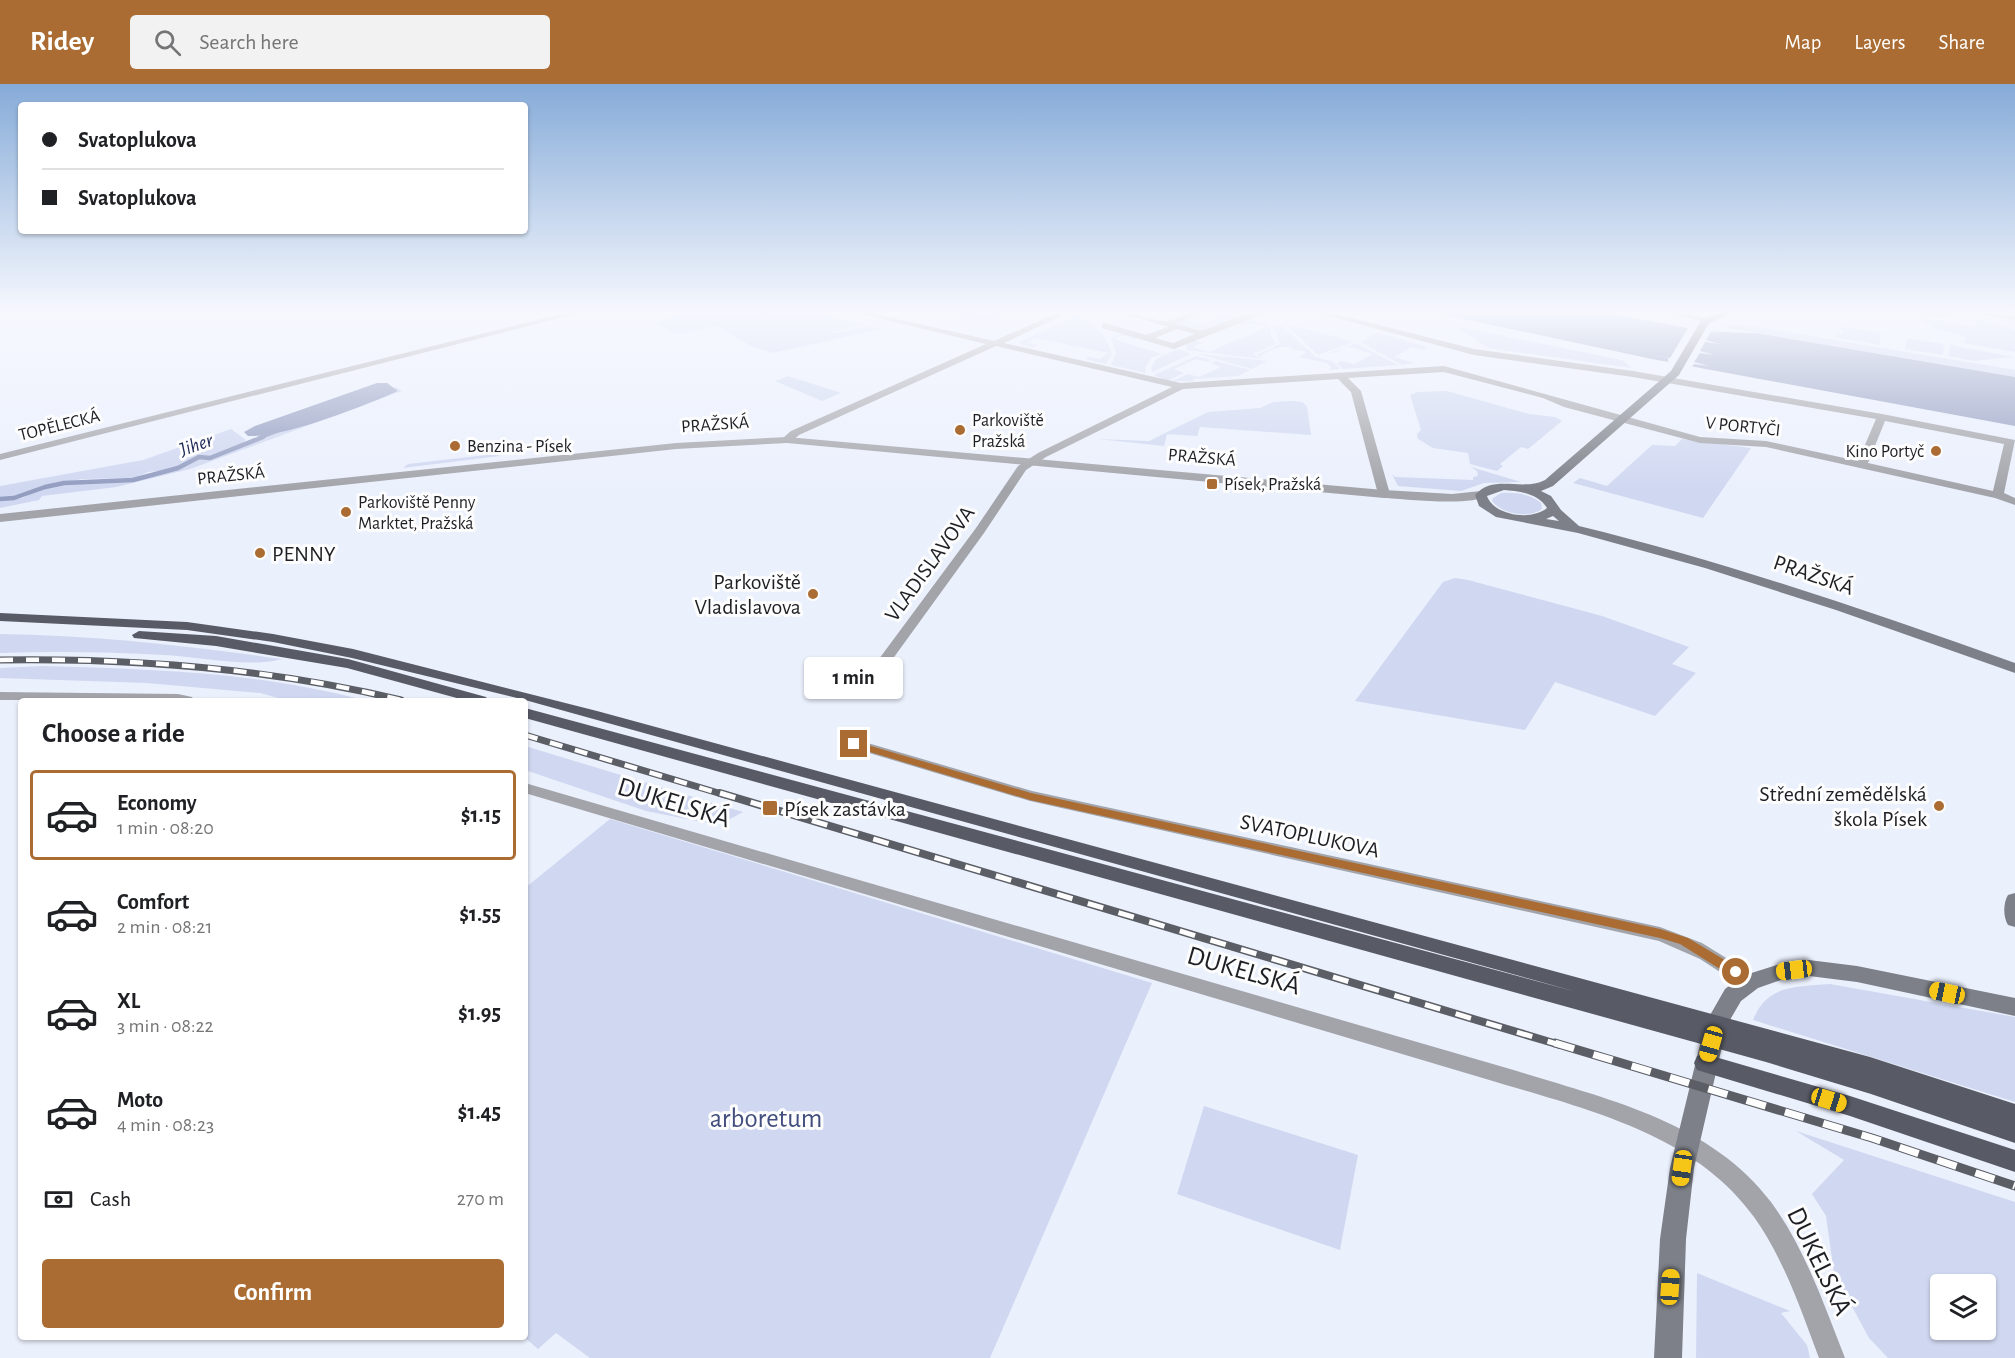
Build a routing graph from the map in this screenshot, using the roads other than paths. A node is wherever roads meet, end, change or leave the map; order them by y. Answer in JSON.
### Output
{"nodes":[{"id":1,"x":341,"y":371,"type":"edge"},
{"id":2,"x":934,"y":371,"type":"edge"},
{"id":3,"x":1117,"y":371,"type":"edge"},
{"id":4,"x":1408,"y":371,"type":"edge"},
{"id":5,"x":1453,"y":371,"type":"edge"},
{"id":6,"x":1608,"y":371,"type":"edge"},
{"id":7,"x":1676,"y":371,"type":"edge"},
{"id":8,"x":1341,"y":376,"type":"junction"},
{"id":9,"x":1667,"y":380,"type":"junction"},
{"id":10,"x":1181,"y":386,"type":"junction"},
{"id":11,"x":1882,"y":417,"type":"junction"},
{"id":12,"x":1622,"y":420,"type":"junction"},
{"id":13,"x":787,"y":440,"type":"junction"},
{"id":14,"x":2012,"y":442,"type":"edge"},
{"id":15,"x":0,"y":456,"type":"edge"},
{"id":16,"x":1030,"y":462,"type":"junction"},
{"id":17,"x":1862,"y":464,"type":"junction"},
{"id":18,"x":1549,"y":483,"type":"junction"},
{"id":19,"x":1522,"y":489,"type":"junction"},
{"id":20,"x":1384,"y":494,"type":"junction"},
{"id":21,"x":1481,"y":495,"type":"junction"},
{"id":22,"x":1998,"y":495,"type":"junction"},
{"id":23,"x":1434,"y":497,"type":"junction"},
{"id":24,"x":2015,"y":502,"type":"edge"},
{"id":25,"x":1550,"y":504,"type":"junction"},
{"id":26,"x":1491,"y":510,"type":"junction"},
{"id":27,"x":0,"y":519,"type":"edge"},
{"id":28,"x":1525,"y":519,"type":"junction"},
{"id":29,"x":1595,"y":533,"type":"junction"},
{"id":30,"x":0,"y":617,"type":"edge"},
{"id":31,"x":0,"y":628,"type":"edge"},
{"id":32,"x":2015,"y":668,"type":"edge"},
{"id":33,"x":863,"y":690,"type":"dead end"},
{"id":34,"x":0,"y":696,"type":"edge"},
{"id":35,"x":178,"y":698,"type":"edge"},
{"id":36,"x":473,"y":698,"type":"edge"},
{"id":37,"x":528,"y":698,"type":"edge"},
{"id":38,"x":528,"y":698,"type":"edge"},
{"id":39,"x":528,"y":714,"type":"edge"},
{"id":40,"x":854,"y":744,"type":"dead end"},
{"id":41,"x":528,"y":789,"type":"edge"},
{"id":42,"x":2015,"y":900,"type":"edge"},
{"id":43,"x":2015,"y":912,"type":"edge"},
{"id":44,"x":2015,"y":920,"type":"edge"},
{"id":45,"x":1742,"y":989,"type":"junction"},
{"id":46,"x":2015,"y":1007,"type":"edge"},
{"id":47,"x":1705,"y":1064,"type":"junction"},
{"id":48,"x":2015,"y":1114,"type":"edge"},
{"id":49,"x":2015,"y":1132,"type":"edge"},
{"id":50,"x":2015,"y":1161,"type":"edge"},
{"id":51,"x":1667,"y":1346,"type":"edge"},
{"id":52,"x":1832,"y":1358,"type":"edge"}],
"edges":[{"from":1,"to":15,"type":"street","name":"TOPĚLECKÁ"},
{"from":2,"to":13,"type":"street"},
{"from":3,"to":10,"type":"street"},
{"from":4,"to":8,"type":"street"},
{"from":5,"to":12,"type":"street","name":"V PORTYČI"},
{"from":6,"to":9,"type":"street"},
{"from":7,"to":9,"type":"main road"},
{"from":8,"to":10,"type":"street"},
{"from":8,"to":20,"type":"street"},
{"from":9,"to":11,"type":"street"},
{"from":9,"to":12,"type":"main road"},
{"from":10,"to":16,"type":"street"},
{"from":11,"to":14,"type":"street"},
{"from":11,"to":17,"type":"street"},
{"from":12,"to":17,"type":"street","name":"V PORTYČI"},
{"from":12,"to":18,"type":"main road"},
{"from":13,"to":16,"type":"street","name":"PRAŽSKÁ"},
{"from":13,"to":27,"type":"street","name":"PRAŽSKÁ"},
{"from":14,"to":22,"type":"street"},
{"from":16,"to":20,"type":"street","name":"PRAŽSKÁ"},
{"from":16,"to":33,"type":"street","name":"VLADISLAVOVA"},
{"from":17,"to":22,"type":"street","name":"V PORTYČI"},
{"from":18,"to":19,"type":"main road"},
{"from":18,"to":25,"type":"main road"},
{"from":19,"to":21,"type":"main road"},
{"from":19,"to":25,"type":"main road","name":"PRAŽSKÁ"},
{"from":20,"to":23,"type":"street","name":"PRAŽSKÁ"},
{"from":21,"to":23,"type":"street","name":"PRAŽSKÁ"},
{"from":21,"to":26,"type":"main road"},
{"from":22,"to":24,"type":"street","name":"V PORTYČI"},
{"from":23,"to":26,"type":"street","name":"PRAŽSKÁ"},
{"from":25,"to":28,"type":"main road"},
{"from":25,"to":29,"type":"main road","name":"PRAŽSKÁ"},
{"from":26,"to":28,"type":"main road","name":"PRAŽSKÁ"},
{"from":28,"to":29,"type":"main road","name":"PRAŽSKÁ"},
{"from":29,"to":32,"type":"main road","name":"PRAŽSKÁ"},
{"from":30,"to":38,"type":"highway"},
{"from":31,"to":36,"type":"highway"},
{"from":34,"to":35,"type":"street"},
{"from":37,"to":48,"type":"highway"},
{"from":39,"to":49,"type":"highway"},
{"from":40,"to":45,"type":"street","name":"SVATOPLUKOVA"},
{"from":41,"to":52,"type":"street","name":"DUKELSKÁ"},
{"from":42,"to":43,"type":"main road"},
{"from":43,"to":44,"type":"main road"},
{"from":45,"to":46,"type":"main road"},
{"from":45,"to":47,"type":"main road"},
{"from":47,"to":50,"type":"highway"},
{"from":47,"to":51,"type":"main road"}]}
